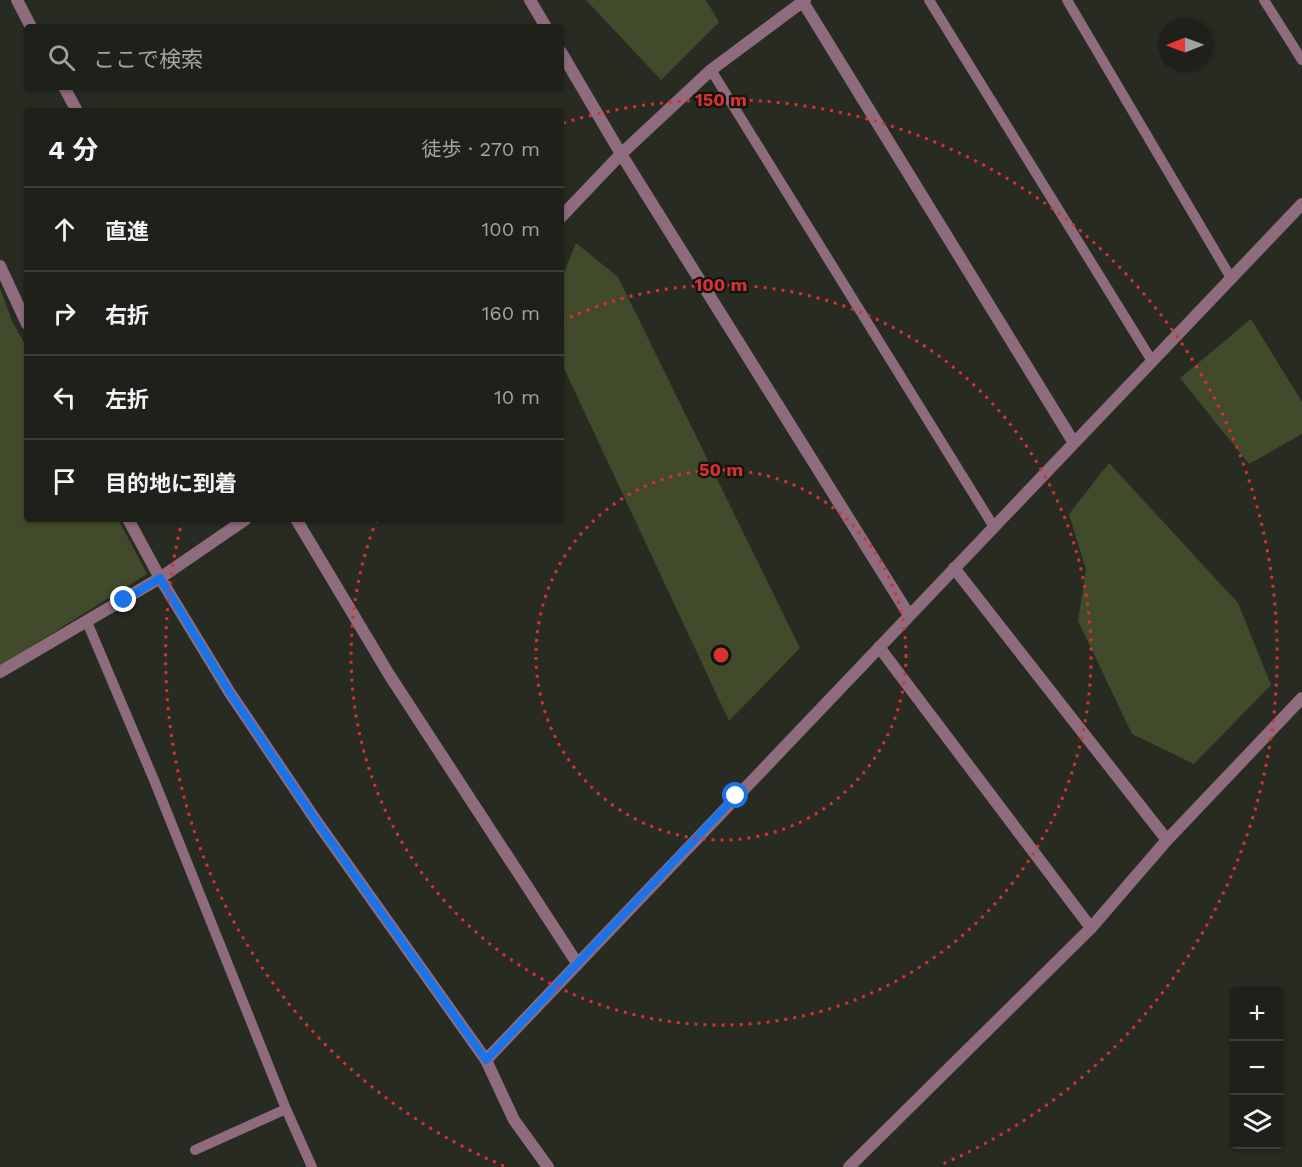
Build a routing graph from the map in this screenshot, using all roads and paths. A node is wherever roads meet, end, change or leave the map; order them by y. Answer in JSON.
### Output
{"nodes":[{"id":1,"x":16,"y":0,"type":"edge"},
{"id":2,"x":530,"y":0,"type":"edge"},
{"id":3,"x":804,"y":0,"type":"edge"},
{"id":4,"x":929,"y":0,"type":"edge"},
{"id":5,"x":1067,"y":0,"type":"edge"},
{"id":6,"x":1264,"y":0,"type":"edge"},
{"id":7,"x":29,"y":24,"type":"edge"},
{"id":8,"x":544,"y":24,"type":"edge"},
{"id":9,"x":564,"y":57,"type":"edge"},
{"id":10,"x":1302,"y":60,"type":"edge"},
{"id":11,"x":711,"y":70,"type":"junction"},
{"id":12,"x":66,"y":90,"type":"edge"},
{"id":13,"x":75,"y":108,"type":"edge"},
{"id":14,"x":621,"y":154,"type":"junction"},
{"id":15,"x":1302,"y":204,"type":"edge"},
{"id":16,"x":564,"y":214,"type":"edge"},
{"id":17,"x":0,"y":267,"type":"edge"},
{"id":18,"x":1231,"y":278,"type":"junction"},
{"id":19,"x":24,"y":318,"type":"edge"},
{"id":20,"x":1152,"y":361,"type":"junction"},
{"id":21,"x":1074,"y":443,"type":"junction"},
{"id":22,"x":130,"y":522,"type":"edge"},
{"id":23,"x":242,"y":522,"type":"edge"},
{"id":24,"x":298,"y":522,"type":"edge"},
{"id":25,"x":994,"y":527,"type":"junction"},
{"id":26,"x":954,"y":568,"type":"junction"},
{"id":27,"x":160,"y":578,"type":"junction"},
{"id":28,"x":909,"y":615,"type":"junction"},
{"id":29,"x":87,"y":622,"type":"junction"},
{"id":30,"x":879,"y":647,"type":"junction"},
{"id":31,"x":0,"y":672,"type":"edge"},
{"id":32,"x":1302,"y":698,"type":"edge"},
{"id":33,"x":1167,"y":840,"type":"junction"},
{"id":34,"x":1091,"y":928,"type":"junction"},
{"id":35,"x":577,"y":963,"type":"junction"},
{"id":36,"x":486,"y":1060,"type":"junction"},
{"id":37,"x":286,"y":1109,"type":"junction"},
{"id":38,"x":195,"y":1150,"type":"dead end"},
{"id":39,"x":312,"y":1167,"type":"edge"},
{"id":40,"x":548,"y":1167,"type":"edge"},
{"id":41,"x":849,"y":1167,"type":"edge"}],
"edges":[{"from":1,"to":7,"type":"street"},
{"from":2,"to":8,"type":"street"},
{"from":3,"to":11,"type":"street"},
{"from":3,"to":21,"type":"street"},
{"from":4,"to":20,"type":"lane"},
{"from":5,"to":18,"type":"lane"},
{"from":6,"to":10,"type":"lane"},
{"from":9,"to":14,"type":"street"},
{"from":11,"to":14,"type":"street"},
{"from":11,"to":25,"type":"lane"},
{"from":12,"to":13,"type":"street"},
{"from":14,"to":16,"type":"street"},
{"from":14,"to":28,"type":"street"},
{"from":15,"to":18,"type":"street"},
{"from":17,"to":19,"type":"street"},
{"from":18,"to":20,"type":"street"},
{"from":20,"to":21,"type":"street"},
{"from":21,"to":25,"type":"street"},
{"from":22,"to":27,"type":"street"},
{"from":23,"to":27,"type":"street"},
{"from":24,"to":35,"type":"street"},
{"from":25,"to":26,"type":"street"},
{"from":26,"to":28,"type":"street"},
{"from":26,"to":33,"type":"street"},
{"from":27,"to":29,"type":"street"},
{"from":27,"to":36,"type":"street"},
{"from":28,"to":30,"type":"street"},
{"from":29,"to":31,"type":"street"},
{"from":29,"to":37,"type":"lane"},
{"from":30,"to":34,"type":"street"},
{"from":30,"to":35,"type":"street"},
{"from":32,"to":33,"type":"street"},
{"from":33,"to":34,"type":"street"},
{"from":34,"to":41,"type":"street"},
{"from":35,"to":36,"type":"street"},
{"from":36,"to":40,"type":"street"},
{"from":37,"to":38,"type":"lane"},
{"from":37,"to":39,"type":"lane"}]}
